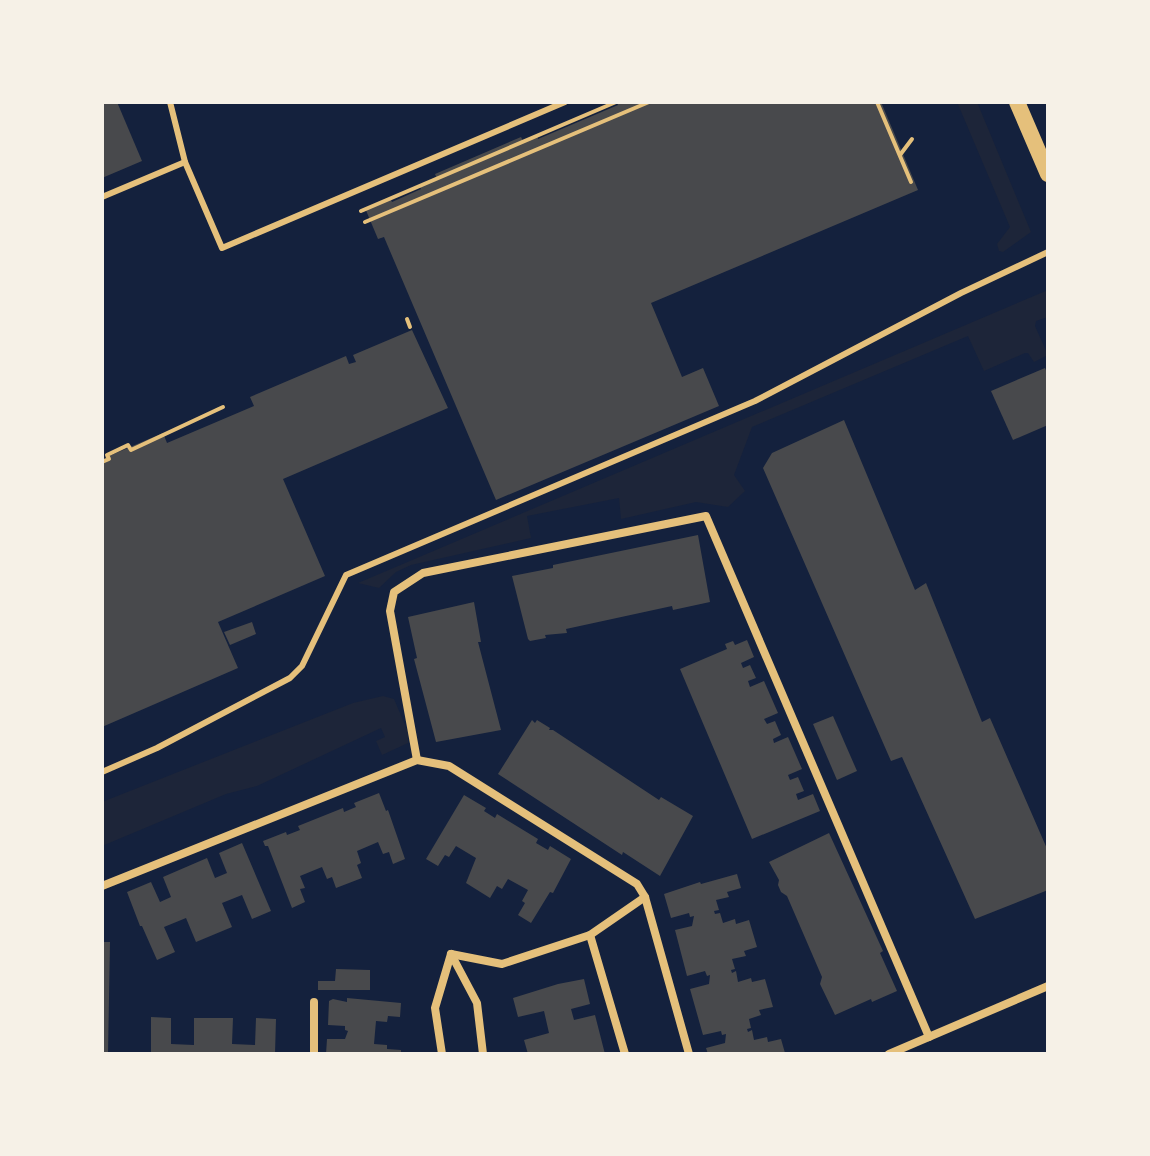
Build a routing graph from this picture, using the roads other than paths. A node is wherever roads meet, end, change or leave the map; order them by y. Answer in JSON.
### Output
{"nodes":[{"id":1,"x":170,"y":102,"type":"edge"},
{"id":2,"x":565,"y":102,"type":"edge"},
{"id":3,"x":1017,"y":102,"type":"edge"},
{"id":4,"x":185,"y":162,"type":"junction"},
{"id":5,"x":1048,"y":174,"type":"edge"},
{"id":6,"x":102,"y":197,"type":"edge"},
{"id":7,"x":1048,"y":252,"type":"edge"},
{"id":8,"x":417,"y":760,"type":"junction"},
{"id":9,"x":102,"y":772,"type":"edge"},
{"id":10,"x":102,"y":886,"type":"edge"},
{"id":11,"x":645,"y":897,"type":"junction"},
{"id":12,"x":590,"y":935,"type":"junction"},
{"id":13,"x":451,"y":954,"type":"junction"},
{"id":14,"x":1048,"y":986,"type":"edge"},
{"id":15,"x":314,"y":1002,"type":"dead end"},
{"id":16,"x":929,"y":1037,"type":"junction"},
{"id":17,"x":314,"y":1054,"type":"edge"},
{"id":18,"x":442,"y":1054,"type":"edge"},
{"id":19,"x":483,"y":1054,"type":"edge"},
{"id":20,"x":625,"y":1054,"type":"edge"},
{"id":21,"x":689,"y":1054,"type":"edge"},
{"id":22,"x":889,"y":1054,"type":"edge"}],
"edges":[{"from":1,"to":4,"type":"lane"},
{"from":2,"to":4,"type":"lane"},
{"from":3,"to":5,"type":"main road"},
{"from":4,"to":6,"type":"lane"},
{"from":7,"to":9,"type":"lane"},
{"from":8,"to":10,"type":"street"},
{"from":8,"to":11,"type":"street"},
{"from":8,"to":16,"type":"street"},
{"from":11,"to":12,"type":"street"},
{"from":11,"to":21,"type":"street"},
{"from":12,"to":13,"type":"street"},
{"from":12,"to":20,"type":"street"},
{"from":13,"to":18,"type":"street"},
{"from":13,"to":19,"type":"street"},
{"from":14,"to":16,"type":"street"},
{"from":15,"to":17,"type":"street"},
{"from":16,"to":22,"type":"street"}]}
